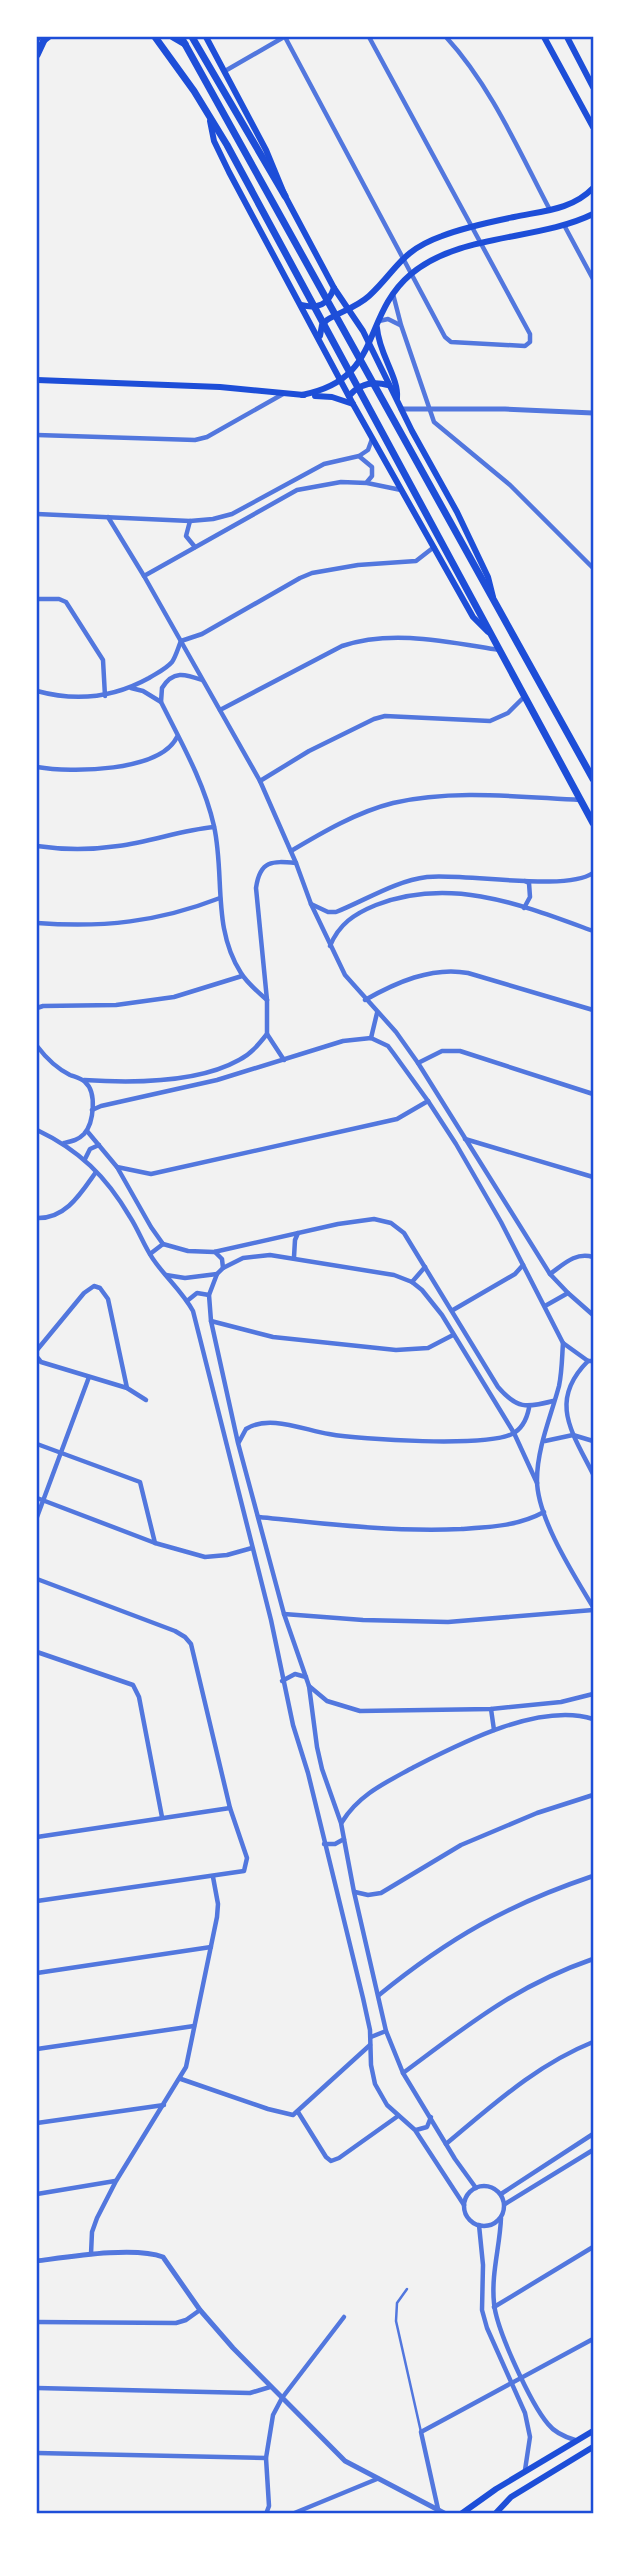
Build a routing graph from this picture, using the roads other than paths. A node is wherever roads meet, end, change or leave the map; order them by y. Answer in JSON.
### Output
{"nodes":[{"id":1,"x":148,"y":37,"type":"edge"},
{"id":2,"x":173,"y":37,"type":"edge"},
{"id":3,"x":192,"y":37,"type":"edge"},
{"id":4,"x":206,"y":37,"type":"edge"},
{"id":5,"x":285,"y":37,"type":"edge"},
{"id":6,"x":369,"y":37,"type":"edge"},
{"id":7,"x":446,"y":37,"type":"edge"},
{"id":8,"x":544,"y":37,"type":"edge"},
{"id":9,"x":567,"y":37,"type":"edge"},
{"id":10,"x":42,"y":38,"type":"edge"},
{"id":11,"x":158,"y":41,"type":"edge"},
{"id":12,"x":183,"y":41,"type":"edge"},
{"id":13,"x":37,"y":55,"type":"edge"},
{"id":14,"x":225,"y":71,"type":"junction"},
{"id":15,"x":593,"y":87,"type":"edge"},
{"id":16,"x":209,"y":115,"type":"junction"},
{"id":17,"x":593,"y":127,"type":"edge"},
{"id":18,"x":593,"y":188,"type":"edge"},
{"id":19,"x":285,"y":196,"type":"junction"},
{"id":20,"x":550,"y":211,"type":"junction"},
{"id":21,"x":593,"y":214,"type":"edge"},
{"id":22,"x":564,"y":225,"type":"junction"},
{"id":23,"x":472,"y":227,"type":"junction"},
{"id":24,"x":483,"y":244,"type":"junction"},
{"id":25,"x":403,"y":257,"type":"junction"},
{"id":26,"x":410,"y":274,"type":"junction"},
{"id":27,"x":593,"y":279,"type":"edge"},
{"id":28,"x":334,"y":288,"type":"junction"},
{"id":29,"x":393,"y":294,"type":"junction"},
{"id":30,"x":301,"y":305,"type":"junction"},
{"id":31,"x":347,"y":309,"type":"junction"},
{"id":32,"x":378,"y":323,"type":"junction"},
{"id":33,"x":401,"y":325,"type":"junction"},
{"id":34,"x":320,"y":338,"type":"junction"},
{"id":35,"x":369,"y":344,"type":"junction"},
{"id":36,"x":361,"y":360,"type":"junction"},
{"id":37,"x":335,"y":368,"type":"junction"},
{"id":38,"x":37,"y":380,"type":"edge"},
{"id":39,"x":342,"y":381,"type":"junction"},
{"id":40,"x":388,"y":385,"type":"junction"},
{"id":41,"x":284,"y":393,"type":"junction"},
{"id":42,"x":302,"y":395,"type":"junction"},
{"id":43,"x":349,"y":396,"type":"junction"},
{"id":44,"x":397,"y":400,"type":"junction"},
{"id":45,"x":353,"y":404,"type":"junction"},
{"id":46,"x":428,"y":407,"type":"junction"},
{"id":47,"x":401,"y":409,"type":"junction"},
{"id":48,"x":593,"y":414,"type":"edge"},
{"id":49,"x":37,"y":435,"type":"edge"},
{"id":50,"x":372,"y":436,"type":"junction"},
{"id":51,"x":359,"y":456,"type":"junction"},
{"id":52,"x":367,"y":483,"type":"junction"},
{"id":53,"x":401,"y":490,"type":"junction"},
{"id":54,"x":37,"y":514,"type":"edge"},
{"id":55,"x":108,"y":517,"type":"junction"},
{"id":56,"x":190,"y":521,"type":"junction"},
{"id":57,"x":435,"y":546,"type":"junction"},
{"id":58,"x":195,"y":547,"type":"junction"},
{"id":59,"x":593,"y":569,"type":"edge"},
{"id":60,"x":144,"y":576,"type":"junction"},
{"id":61,"x":493,"y":597,"type":"junction"},
{"id":62,"x":37,"y":599,"type":"edge"},
{"id":63,"x":491,"y":634,"type":"junction"},
{"id":64,"x":181,"y":641,"type":"junction"},
{"id":65,"x":499,"y":650,"type":"junction"},
{"id":66,"x":202,"y":680,"type":"junction"},
{"id":67,"x":130,"y":688,"type":"junction"},
{"id":68,"x":37,"y":691,"type":"edge"},
{"id":69,"x":525,"y":695,"type":"junction"},
{"id":70,"x":105,"y":696,"type":"junction"},
{"id":71,"x":161,"y":702,"type":"junction"},
{"id":72,"x":220,"y":710,"type":"junction"},
{"id":73,"x":178,"y":736,"type":"junction"},
{"id":74,"x":37,"y":767,"type":"edge"},
{"id":75,"x":593,"y":779,"type":"edge"},
{"id":76,"x":260,"y":781,"type":"junction"},
{"id":77,"x":581,"y":800,"type":"junction"},
{"id":78,"x":593,"y":823,"type":"edge"},
{"id":79,"x":214,"y":827,"type":"junction"},
{"id":80,"x":37,"y":846,"type":"edge"},
{"id":81,"x":291,"y":850,"type":"junction"},
{"id":82,"x":296,"y":863,"type":"junction"},
{"id":83,"x":593,"y":873,"type":"edge"},
{"id":84,"x":524,"y":880,"type":"junction"},
{"id":85,"x":220,"y":898,"type":"junction"},
{"id":86,"x":311,"y":904,"type":"junction"},
{"id":87,"x":524,"y":908,"type":"junction"},
{"id":88,"x":37,"y":923,"type":"edge"},
{"id":89,"x":593,"y":931,"type":"edge"},
{"id":90,"x":329,"y":947,"type":"junction"},
{"id":91,"x":242,"y":976,"type":"junction"},
{"id":92,"x":267,"y":1000,"type":"junction"},
{"id":93,"x":365,"y":1000,"type":"junction"},
{"id":94,"x":37,"y":1008,"type":"edge"},
{"id":95,"x":593,"y":1010,"type":"edge"},
{"id":96,"x":377,"y":1012,"type":"junction"},
{"id":97,"x":267,"y":1034,"type":"junction"},
{"id":98,"x":371,"y":1038,"type":"junction"},
{"id":99,"x":37,"y":1046,"type":"edge"},
{"id":100,"x":284,"y":1060,"type":"junction"},
{"id":101,"x":418,"y":1063,"type":"junction"},
{"id":102,"x":84,"y":1080,"type":"junction"},
{"id":103,"x":593,"y":1094,"type":"edge"},
{"id":104,"x":428,"y":1101,"type":"junction"},
{"id":105,"x":92,"y":1110,"type":"junction"},
{"id":106,"x":37,"y":1130,"type":"edge"},
{"id":107,"x":87,"y":1130,"type":"junction"},
{"id":108,"x":465,"y":1139,"type":"junction"},
{"id":109,"x":64,"y":1143,"type":"junction"},
{"id":110,"x":99,"y":1145,"type":"junction"},
{"id":111,"x":85,"y":1159,"type":"junction"},
{"id":112,"x":117,"y":1167,"type":"junction"},
{"id":113,"x":96,"y":1172,"type":"junction"},
{"id":114,"x":593,"y":1177,"type":"edge"},
{"id":115,"x":37,"y":1218,"type":"edge"},
{"id":116,"x":298,"y":1232,"type":"junction"},
{"id":117,"x":163,"y":1244,"type":"junction"},
{"id":118,"x":214,"y":1252,"type":"junction"},
{"id":119,"x":150,"y":1254,"type":"junction"},
{"id":120,"x":294,"y":1257,"type":"junction"},
{"id":121,"x":593,"y":1257,"type":"edge"},
{"id":122,"x":523,"y":1265,"type":"junction"},
{"id":123,"x":425,"y":1267,"type":"junction"},
{"id":124,"x":223,"y":1268,"type":"junction"},
{"id":125,"x":217,"y":1274,"type":"junction"},
{"id":126,"x":550,"y":1274,"type":"junction"},
{"id":127,"x":165,"y":1275,"type":"junction"},
{"id":128,"x":412,"y":1282,"type":"junction"},
{"id":129,"x":568,"y":1293,"type":"junction"},
{"id":130,"x":209,"y":1295,"type":"junction"},
{"id":131,"x":187,"y":1301,"type":"junction"},
{"id":132,"x":545,"y":1307,"type":"junction"},
{"id":133,"x":453,"y":1310,"type":"junction"},
{"id":134,"x":593,"y":1315,"type":"edge"},
{"id":135,"x":211,"y":1321,"type":"junction"},
{"id":136,"x":453,"y":1335,"type":"junction"},
{"id":137,"x":563,"y":1343,"type":"junction"},
{"id":138,"x":37,"y":1350,"type":"edge"},
{"id":139,"x":37,"y":1357,"type":"edge"},
{"id":140,"x":591,"y":1361,"type":"edge"},
{"id":141,"x":89,"y":1377,"type":"junction"},
{"id":142,"x":127,"y":1388,"type":"junction"},
{"id":143,"x":146,"y":1400,"type":"dead end"},
{"id":144,"x":554,"y":1401,"type":"junction"},
{"id":145,"x":529,"y":1407,"type":"junction"},
{"id":146,"x":514,"y":1433,"type":"junction"},
{"id":147,"x":573,"y":1435,"type":"junction"},
{"id":148,"x":544,"y":1441,"type":"junction"},
{"id":149,"x":593,"y":1441,"type":"edge"},
{"id":150,"x":239,"y":1443,"type":"junction"},
{"id":151,"x":37,"y":1444,"type":"edge"},
{"id":152,"x":61,"y":1453,"type":"junction"},
{"id":153,"x":593,"y":1474,"type":"edge"},
{"id":154,"x":537,"y":1483,"type":"junction"},
{"id":155,"x":37,"y":1498,"type":"edge"},
{"id":156,"x":43,"y":1500,"type":"junction"},
{"id":157,"x":544,"y":1512,"type":"junction"},
{"id":158,"x":37,"y":1517,"type":"edge"},
{"id":159,"x":259,"y":1517,"type":"junction"},
{"id":160,"x":155,"y":1543,"type":"junction"},
{"id":161,"x":252,"y":1548,"type":"junction"},
{"id":162,"x":37,"y":1579,"type":"edge"},
{"id":163,"x":593,"y":1608,"type":"edge"},
{"id":164,"x":284,"y":1614,"type":"junction"},
{"id":165,"x":37,"y":1651,"type":"edge"},
{"id":166,"x":306,"y":1678,"type":"junction"},
{"id":167,"x":282,"y":1681,"type":"junction"},
{"id":168,"x":309,"y":1686,"type":"junction"},
{"id":169,"x":593,"y":1694,"type":"edge"},
{"id":170,"x":491,"y":1709,"type":"junction"},
{"id":171,"x":593,"y":1719,"type":"edge"},
{"id":172,"x":494,"y":1730,"type":"junction"},
{"id":173,"x":593,"y":1795,"type":"edge"},
{"id":174,"x":230,"y":1808,"type":"junction"},
{"id":175,"x":162,"y":1817,"type":"junction"},
{"id":176,"x":341,"y":1823,"type":"junction"},
{"id":177,"x":37,"y":1837,"type":"edge"},
{"id":178,"x":344,"y":1839,"type":"junction"},
{"id":179,"x":324,"y":1844,"type":"junction"},
{"id":180,"x":593,"y":1876,"type":"edge"},
{"id":181,"x":213,"y":1877,"type":"junction"},
{"id":182,"x":354,"y":1892,"type":"junction"},
{"id":183,"x":37,"y":1901,"type":"edge"},
{"id":184,"x":211,"y":1947,"type":"junction"},
{"id":185,"x":593,"y":1959,"type":"edge"},
{"id":186,"x":37,"y":1973,"type":"edge"},
{"id":187,"x":379,"y":1995,"type":"junction"},
{"id":188,"x":194,"y":2026,"type":"junction"},
{"id":189,"x":386,"y":2031,"type":"junction"},
{"id":190,"x":370,"y":2038,"type":"junction"},
{"id":191,"x":593,"y":2042,"type":"edge"},
{"id":192,"x":370,"y":2045,"type":"junction"},
{"id":193,"x":37,"y":2049,"type":"edge"},
{"id":194,"x":403,"y":2073,"type":"junction"},
{"id":195,"x":181,"y":2078,"type":"junction"},
{"id":196,"x":165,"y":2105,"type":"junction"},
{"id":197,"x":298,"y":2112,"type":"junction"},
{"id":198,"x":398,"y":2116,"type":"junction"},
{"id":199,"x":431,"y":2117,"type":"junction"},
{"id":200,"x":37,"y":2123,"type":"edge"},
{"id":201,"x":415,"y":2130,"type":"junction"},
{"id":202,"x":593,"y":2134,"type":"edge"},
{"id":203,"x":446,"y":2144,"type":"junction"},
{"id":204,"x":593,"y":2150,"type":"edge"},
{"id":205,"x":116,"y":2181,"type":"junction"},
{"id":206,"x":476,"y":2188,"type":"junction"},
{"id":207,"x":37,"y":2194,"type":"edge"},
{"id":208,"x":501,"y":2194,"type":"junction"},
{"id":209,"x":505,"y":2204,"type":"junction"},
{"id":210,"x":464,"y":2205,"type":"junction"},
{"id":211,"x":501,"y":2218,"type":"junction"},
{"id":212,"x":479,"y":2225,"type":"junction"},
{"id":213,"x":593,"y":2247,"type":"edge"},
{"id":214,"x":92,"y":2254,"type":"junction"},
{"id":215,"x":37,"y":2261,"type":"edge"},
{"id":216,"x":407,"y":2289,"type":"dead end"},
{"id":217,"x":494,"y":2306,"type":"junction"},
{"id":218,"x":200,"y":2309,"type":"junction"},
{"id":219,"x":344,"y":2317,"type":"dead end"},
{"id":220,"x":37,"y":2322,"type":"edge"},
{"id":221,"x":593,"y":2339,"type":"edge"},
{"id":222,"x":522,"y":2378,"type":"junction"},
{"id":223,"x":512,"y":2383,"type":"junction"},
{"id":224,"x":270,"y":2387,"type":"junction"},
{"id":225,"x":37,"y":2388,"type":"edge"},
{"id":226,"x":282,"y":2398,"type":"junction"},
{"id":227,"x":593,"y":2431,"type":"edge"},
{"id":228,"x":421,"y":2432,"type":"junction"},
{"id":229,"x":575,"y":2440,"type":"junction"},
{"id":230,"x":593,"y":2447,"type":"edge"},
{"id":231,"x":37,"y":2453,"type":"edge"},
{"id":232,"x":266,"y":2458,"type":"junction"},
{"id":233,"x":526,"y":2470,"type":"junction"},
{"id":234,"x":377,"y":2479,"type":"junction"},
{"id":235,"x":269,"y":2506,"type":"junction"},
{"id":236,"x":439,"y":2509,"type":"junction"},
{"id":237,"x":266,"y":2514,"type":"edge"},
{"id":238,"x":273,"y":2514,"type":"edge"},
{"id":239,"x":292,"y":2514,"type":"edge"},
{"id":240,"x":446,"y":2514,"type":"edge"},
{"id":241,"x":461,"y":2514,"type":"edge"},
{"id":242,"x":495,"y":2514,"type":"edge"}],
"edges":[{"from":1,"to":11,"type":"main road"},
{"from":2,"to":12,"type":"main road"},
{"from":3,"to":19,"type":"main road"},
{"from":4,"to":14,"type":"main road"},
{"from":5,"to":14,"type":"street"},
{"from":5,"to":25,"type":"street"},
{"from":6,"to":23,"type":"street"},
{"from":7,"to":20,"type":"street"},
{"from":8,"to":17,"type":"main road"},
{"from":9,"to":15,"type":"main road"},
{"from":10,"to":13,"type":"main road"},
{"from":11,"to":16,"type":"main road"},
{"from":12,"to":61,"type":"main road"},
{"from":14,"to":19,"type":"main road"},
{"from":16,"to":30,"type":"main road"},
{"from":16,"to":63,"type":"main road"},
{"from":18,"to":20,"type":"main road"},
{"from":19,"to":28,"type":"main road"},
{"from":20,"to":23,"type":"main road"},
{"from":21,"to":22,"type":"main road"},
{"from":22,"to":24,"type":"main road"},
{"from":22,"to":27,"type":"street"},
{"from":23,"to":24,"type":"street"},
{"from":23,"to":25,"type":"main road"},
{"from":24,"to":26,"type":"main road"},
{"from":24,"to":26,"type":"street"},
{"from":25,"to":26,"type":"street"},
{"from":25,"to":31,"type":"main road"},
{"from":26,"to":29,"type":"main road"},
{"from":28,"to":30,"type":"main road"},
{"from":28,"to":31,"type":"main road"},
{"from":29,"to":32,"type":"main road"},
{"from":29,"to":33,"type":"street"},
{"from":30,"to":34,"type":"main road"},
{"from":31,"to":34,"type":"main road"},
{"from":31,"to":35,"type":"main road"},
{"from":32,"to":33,"type":"street"},
{"from":32,"to":35,"type":"main road"},
{"from":32,"to":44,"type":"main road"},
{"from":33,"to":46,"type":"street"},
{"from":34,"to":37,"type":"main road"},
{"from":35,"to":36,"type":"main road"},
{"from":35,"to":40,"type":"main road"},
{"from":36,"to":37,"type":"main road"},
{"from":36,"to":39,"type":"main road"},
{"from":37,"to":39,"type":"main road"},
{"from":38,"to":41,"type":"main road"},
{"from":39,"to":42,"type":"main road"},
{"from":39,"to":43,"type":"main road"},
{"from":40,"to":43,"type":"main road"},
{"from":40,"to":44,"type":"main road"},
{"from":41,"to":42,"type":"main road"},
{"from":41,"to":49,"type":"street"},
{"from":42,"to":45,"type":"main road"},
{"from":43,"to":45,"type":"main road"},
{"from":44,"to":47,"type":"main road"},
{"from":45,"to":50,"type":"main road"},
{"from":46,"to":47,"type":"street"},
{"from":46,"to":48,"type":"street"},
{"from":46,"to":59,"type":"street"},
{"from":47,"to":61,"type":"main road"},
{"from":50,"to":51,"type":"street"},
{"from":50,"to":53,"type":"main road"},
{"from":51,"to":52,"type":"street"},
{"from":51,"to":56,"type":"street"},
{"from":52,"to":53,"type":"street"},
{"from":52,"to":58,"type":"street"},
{"from":53,"to":57,"type":"main road"},
{"from":54,"to":55,"type":"street"},
{"from":55,"to":56,"type":"street"},
{"from":55,"to":60,"type":"street"},
{"from":56,"to":58,"type":"street"},
{"from":57,"to":63,"type":"main road"},
{"from":57,"to":64,"type":"street"},
{"from":58,"to":60,"type":"street"},
{"from":60,"to":64,"type":"street"},
{"from":61,"to":75,"type":"main road"},
{"from":62,"to":70,"type":"street"},
{"from":63,"to":65,"type":"main road"},
{"from":64,"to":66,"type":"street"},
{"from":64,"to":67,"type":"street"},
{"from":65,"to":69,"type":"main road"},
{"from":65,"to":72,"type":"street"},
{"from":66,"to":71,"type":"street"},
{"from":66,"to":72,"type":"street"},
{"from":67,"to":70,"type":"street"},
{"from":67,"to":71,"type":"street"},
{"from":68,"to":70,"type":"street"},
{"from":69,"to":76,"type":"street"},
{"from":69,"to":77,"type":"main road"},
{"from":71,"to":73,"type":"street"},
{"from":72,"to":76,"type":"street"},
{"from":73,"to":74,"type":"street"},
{"from":73,"to":79,"type":"street"},
{"from":76,"to":81,"type":"street"},
{"from":77,"to":78,"type":"main road"},
{"from":77,"to":81,"type":"street"},
{"from":79,"to":80,"type":"street"},
{"from":79,"to":85,"type":"street"},
{"from":81,"to":82,"type":"street"},
{"from":82,"to":86,"type":"street"},
{"from":82,"to":92,"type":"street"},
{"from":83,"to":84,"type":"street"},
{"from":84,"to":86,"type":"street"},
{"from":84,"to":87,"type":"street"},
{"from":85,"to":88,"type":"street"},
{"from":85,"to":91,"type":"street"},
{"from":86,"to":90,"type":"street"},
{"from":87,"to":89,"type":"street"},
{"from":87,"to":90,"type":"street"},
{"from":90,"to":93,"type":"street"},
{"from":91,"to":92,"type":"street"},
{"from":91,"to":94,"type":"street"},
{"from":92,"to":97,"type":"street"},
{"from":93,"to":95,"type":"street"},
{"from":93,"to":96,"type":"street"},
{"from":96,"to":98,"type":"street"},
{"from":96,"to":101,"type":"street"},
{"from":97,"to":100,"type":"street"},
{"from":97,"to":102,"type":"street"},
{"from":98,"to":100,"type":"street"},
{"from":98,"to":104,"type":"street"},
{"from":99,"to":102,"type":"street"},
{"from":100,"to":105,"type":"street"},
{"from":101,"to":103,"type":"street"},
{"from":101,"to":108,"type":"street"},
{"from":102,"to":105,"type":"street"},
{"from":104,"to":112,"type":"street"},
{"from":104,"to":122,"type":"street"},
{"from":105,"to":107,"type":"street"},
{"from":106,"to":109,"type":"street"},
{"from":107,"to":109,"type":"street"},
{"from":107,"to":110,"type":"street"},
{"from":108,"to":114,"type":"street"},
{"from":108,"to":126,"type":"street"},
{"from":109,"to":111,"type":"street"},
{"from":110,"to":111,"type":"street"},
{"from":110,"to":112,"type":"street"},
{"from":111,"to":113,"type":"street"},
{"from":112,"to":117,"type":"street"},
{"from":113,"to":115,"type":"street"},
{"from":113,"to":119,"type":"street"},
{"from":116,"to":118,"type":"street"},
{"from":116,"to":120,"type":"street"},
{"from":116,"to":123,"type":"street"},
{"from":117,"to":118,"type":"street"},
{"from":117,"to":119,"type":"street"},
{"from":118,"to":124,"type":"street"},
{"from":119,"to":127,"type":"street"},
{"from":120,"to":124,"type":"street"},
{"from":120,"to":128,"type":"street"},
{"from":121,"to":126,"type":"street"},
{"from":122,"to":132,"type":"street"},
{"from":122,"to":133,"type":"street"},
{"from":123,"to":128,"type":"street"},
{"from":123,"to":133,"type":"street"},
{"from":124,"to":125,"type":"street"},
{"from":125,"to":127,"type":"street"},
{"from":125,"to":130,"type":"street"},
{"from":126,"to":129,"type":"street"},
{"from":127,"to":131,"type":"street"},
{"from":128,"to":136,"type":"street"},
{"from":129,"to":132,"type":"street"},
{"from":129,"to":134,"type":"street"},
{"from":130,"to":131,"type":"street"},
{"from":130,"to":135,"type":"street"},
{"from":131,"to":161,"type":"street"},
{"from":132,"to":137,"type":"street"},
{"from":133,"to":145,"type":"street"},
{"from":135,"to":136,"type":"street"},
{"from":135,"to":150,"type":"street"},
{"from":136,"to":146,"type":"street"},
{"from":137,"to":140,"type":"street"},
{"from":137,"to":144,"type":"street"},
{"from":138,"to":142,"type":"street"},
{"from":139,"to":141,"type":"street"},
{"from":140,"to":147,"type":"street"},
{"from":141,"to":142,"type":"street"},
{"from":141,"to":152,"type":"street"},
{"from":142,"to":143,"type":"street"},
{"from":144,"to":145,"type":"street"},
{"from":144,"to":148,"type":"street"},
{"from":145,"to":146,"type":"street"},
{"from":146,"to":150,"type":"street"},
{"from":146,"to":154,"type":"street"},
{"from":147,"to":148,"type":"street"},
{"from":147,"to":149,"type":"street"},
{"from":147,"to":153,"type":"street"},
{"from":148,"to":154,"type":"street"},
{"from":150,"to":159,"type":"street"},
{"from":151,"to":152,"type":"street"},
{"from":152,"to":156,"type":"street"},
{"from":152,"to":160,"type":"street"},
{"from":154,"to":157,"type":"street"},
{"from":155,"to":156,"type":"street"},
{"from":156,"to":158,"type":"street"},
{"from":156,"to":160,"type":"street"},
{"from":157,"to":159,"type":"street"},
{"from":157,"to":163,"type":"street"},
{"from":159,"to":164,"type":"street"},
{"from":160,"to":161,"type":"street"},
{"from":161,"to":167,"type":"street"},
{"from":162,"to":174,"type":"street"},
{"from":163,"to":164,"type":"street"},
{"from":164,"to":166,"type":"street"},
{"from":165,"to":175,"type":"street"},
{"from":166,"to":167,"type":"street"},
{"from":166,"to":168,"type":"street"},
{"from":167,"to":179,"type":"street"},
{"from":168,"to":170,"type":"street"},
{"from":168,"to":176,"type":"street"},
{"from":169,"to":170,"type":"street"},
{"from":170,"to":172,"type":"street"},
{"from":171,"to":172,"type":"street"},
{"from":172,"to":176,"type":"street"},
{"from":173,"to":182,"type":"street"},
{"from":174,"to":175,"type":"street"},
{"from":174,"to":181,"type":"street"},
{"from":175,"to":177,"type":"street"},
{"from":176,"to":178,"type":"street"},
{"from":178,"to":179,"type":"street"},
{"from":178,"to":182,"type":"street"},
{"from":179,"to":190,"type":"street"},
{"from":180,"to":187,"type":"street"},
{"from":181,"to":183,"type":"street"},
{"from":181,"to":184,"type":"street"},
{"from":182,"to":187,"type":"street"},
{"from":184,"to":186,"type":"street"},
{"from":184,"to":188,"type":"street"},
{"from":185,"to":194,"type":"street"},
{"from":187,"to":189,"type":"street"},
{"from":188,"to":193,"type":"street"},
{"from":188,"to":195,"type":"street"},
{"from":189,"to":190,"type":"street"},
{"from":189,"to":194,"type":"street"},
{"from":190,"to":192,"type":"street"},
{"from":191,"to":203,"type":"street"},
{"from":192,"to":197,"type":"street"},
{"from":192,"to":198,"type":"street"},
{"from":194,"to":199,"type":"street"},
{"from":195,"to":196,"type":"street"},
{"from":195,"to":197,"type":"street"},
{"from":196,"to":200,"type":"street"},
{"from":196,"to":205,"type":"street"},
{"from":197,"to":198,"type":"street"},
{"from":198,"to":201,"type":"street"},
{"from":199,"to":201,"type":"street"},
{"from":199,"to":203,"type":"street"},
{"from":201,"to":210,"type":"street"},
{"from":202,"to":208,"type":"street"},
{"from":203,"to":206,"type":"street"},
{"from":204,"to":209,"type":"street"},
{"from":205,"to":207,"type":"street"},
{"from":205,"to":214,"type":"street"},
{"from":206,"to":208,"type":"street"},
{"from":206,"to":210,"type":"street"},
{"from":208,"to":209,"type":"street"},
{"from":209,"to":211,"type":"street"},
{"from":210,"to":212,"type":"street"},
{"from":211,"to":212,"type":"street"},
{"from":211,"to":217,"type":"street"},
{"from":212,"to":223,"type":"street"},
{"from":213,"to":217,"type":"street"},
{"from":214,"to":215,"type":"street"},
{"from":214,"to":218,"type":"street"},
{"from":216,"to":228,"type":"lane"},
{"from":217,"to":222,"type":"street"},
{"from":218,"to":220,"type":"street"},
{"from":218,"to":224,"type":"street"},
{"from":219,"to":226,"type":"street"},
{"from":221,"to":222,"type":"street"},
{"from":222,"to":223,"type":"street"},
{"from":222,"to":229,"type":"street"},
{"from":223,"to":228,"type":"street"},
{"from":223,"to":233,"type":"street"},
{"from":224,"to":225,"type":"street"},
{"from":224,"to":226,"type":"street"},
{"from":226,"to":232,"type":"street"},
{"from":226,"to":234,"type":"street"},
{"from":227,"to":229,"type":"main road"},
{"from":228,"to":236,"type":"street"},
{"from":229,"to":233,"type":"main road"},
{"from":230,"to":242,"type":"main road"},
{"from":231,"to":232,"type":"street"},
{"from":232,"to":235,"type":"street"},
{"from":233,"to":241,"type":"main road"},
{"from":234,"to":236,"type":"street"},
{"from":234,"to":239,"type":"street"},
{"from":235,"to":237,"type":"street"},
{"from":235,"to":238,"type":"street"},
{"from":236,"to":240,"type":"street"}]}
